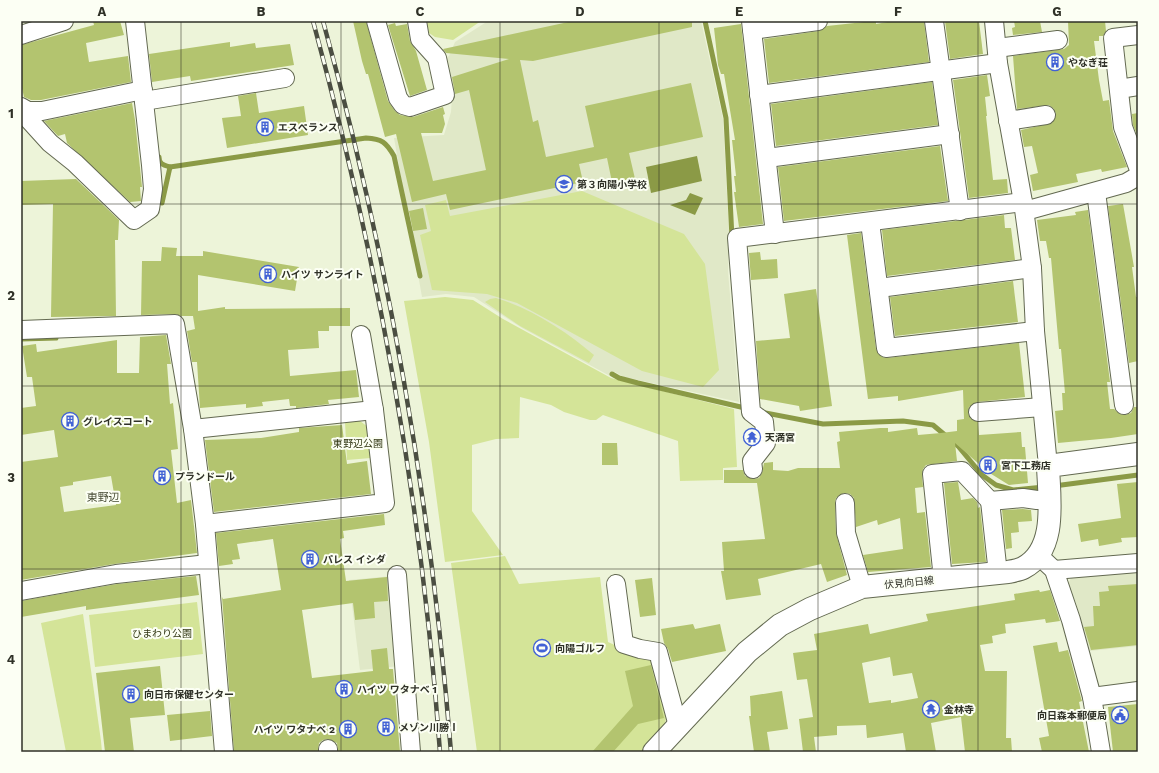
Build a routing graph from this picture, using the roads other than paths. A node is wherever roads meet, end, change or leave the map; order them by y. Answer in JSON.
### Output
{"nodes":[{"id":1,"x":64,"y":21,"type":"edge"},
{"id":2,"x":135,"y":21,"type":"edge"},
{"id":3,"x":376,"y":21,"type":"edge"},
{"id":4,"x":417,"y":21,"type":"edge"},
{"id":5,"x":818,"y":21,"type":"edge"},
{"id":6,"x":934,"y":21,"type":"edge"},
{"id":7,"x":994,"y":21,"type":"edge"},
{"id":8,"x":751,"y":25,"type":"edge"},
{"id":9,"x":21,"y":35,"type":"edge"},
{"id":10,"x":1138,"y":35,"type":"edge"},
{"id":11,"x":1058,"y":40,"type":"dead end"},
{"id":12,"x":998,"y":55,"type":"junction"},
{"id":13,"x":941,"y":71,"type":"junction"},
{"id":14,"x":285,"y":78,"type":"dead end"},
{"id":15,"x":1138,"y":86,"type":"edge"},
{"id":16,"x":1119,"y":89,"type":"junction"},
{"id":17,"x":144,"y":95,"type":"junction"},
{"id":18,"x":759,"y":95,"type":"junction"},
{"id":19,"x":21,"y":107,"type":"edge"},
{"id":20,"x":21,"y":111,"type":"edge"},
{"id":21,"x":1046,"y":115,"type":"dead end"},
{"id":22,"x":1008,"y":121,"type":"junction"},
{"id":23,"x":950,"y":134,"type":"junction"},
{"id":24,"x":767,"y":158,"type":"junction"},
{"id":25,"x":1138,"y":167,"type":"edge"},
{"id":26,"x":1138,"y":176,"type":"edge"},
{"id":27,"x":1096,"y":192,"type":"junction"},
{"id":28,"x":1024,"y":207,"type":"junction"},
{"id":29,"x":960,"y":211,"type":"junction"},
{"id":30,"x":870,"y":222,"type":"junction"},
{"id":31,"x":776,"y":234,"type":"junction"},
{"id":32,"x":1032,"y":268,"type":"junction"},
{"id":33,"x":879,"y":288,"type":"junction"},
{"id":34,"x":21,"y":330,"type":"edge"},
{"id":35,"x":1035,"y":331,"type":"junction"},
{"id":36,"x":361,"y":335,"type":"dead end"},
{"id":37,"x":1124,"y":405,"type":"dead end"},
{"id":38,"x":1042,"y":407,"type":"junction"},
{"id":39,"x":374,"y":410,"type":"junction"},
{"id":40,"x":978,"y":412,"type":"dead end"},
{"id":41,"x":193,"y":429,"type":"junction"},
{"id":42,"x":1138,"y":454,"type":"edge"},
{"id":43,"x":1048,"y":466,"type":"junction"},
{"id":44,"x":753,"y":468,"type":"dead end"},
{"id":45,"x":1049,"y":500,"type":"junction"},
{"id":46,"x":990,"y":501,"type":"junction"},
{"id":47,"x":845,"y":503,"type":"dead end"},
{"id":48,"x":204,"y":524,"type":"junction"},
{"id":49,"x":1038,"y":555,"type":"junction"},
{"id":50,"x":1138,"y":563,"type":"edge"},
{"id":51,"x":208,"y":564,"type":"junction"},
{"id":52,"x":1054,"y":570,"type":"junction"},
{"id":53,"x":998,"y":574,"type":"junction"},
{"id":54,"x":397,"y":575,"type":"dead end"},
{"id":55,"x":943,"y":579,"type":"junction"},
{"id":56,"x":616,"y":584,"type":"dead end"},
{"id":57,"x":862,"y":587,"type":"junction"},
{"id":58,"x":21,"y":591,"type":"edge"},
{"id":59,"x":1138,"y":691,"type":"edge"},
{"id":60,"x":1092,"y":697,"type":"junction"},
{"id":61,"x":678,"y":726,"type":"junction"},
{"id":62,"x":224,"y":752,"type":"edge"},
{"id":63,"x":411,"y":752,"type":"edge"},
{"id":64,"x":654,"y":752,"type":"edge"},
{"id":65,"x":1101,"y":752,"type":"edge"}],
"edges":[{"from":1,"to":9,"type":"street"},
{"from":2,"to":17,"type":"street"},
{"from":3,"to":4,"type":"street"},
{"from":5,"to":8,"type":"street"},
{"from":6,"to":13,"type":"street"},
{"from":7,"to":12,"type":"street"},
{"from":8,"to":18,"type":"street"},
{"from":10,"to":16,"type":"street"},
{"from":11,"to":12,"type":"street"},
{"from":12,"to":13,"type":"street"},
{"from":12,"to":22,"type":"street"},
{"from":13,"to":18,"type":"street"},
{"from":13,"to":23,"type":"street"},
{"from":14,"to":17,"type":"street"},
{"from":15,"to":16,"type":"street"},
{"from":16,"to":25,"type":"street"},
{"from":17,"to":19,"type":"street"},
{"from":17,"to":20,"type":"street"},
{"from":18,"to":24,"type":"street"},
{"from":21,"to":22,"type":"street"},
{"from":22,"to":28,"type":"street"},
{"from":23,"to":24,"type":"street"},
{"from":23,"to":29,"type":"street"},
{"from":24,"to":31,"type":"street"},
{"from":26,"to":27,"type":"street"},
{"from":27,"to":28,"type":"street"},
{"from":27,"to":37,"type":"street"},
{"from":28,"to":29,"type":"street"},
{"from":28,"to":32,"type":"street"},
{"from":29,"to":30,"type":"street"},
{"from":30,"to":31,"type":"street"},
{"from":30,"to":33,"type":"street"},
{"from":31,"to":44,"type":"street"},
{"from":32,"to":33,"type":"street"},
{"from":32,"to":35,"type":"street"},
{"from":33,"to":35,"type":"street"},
{"from":34,"to":41,"type":"street"},
{"from":35,"to":38,"type":"street"},
{"from":36,"to":39,"type":"street"},
{"from":38,"to":40,"type":"street"},
{"from":38,"to":43,"type":"street"},
{"from":39,"to":41,"type":"street"},
{"from":39,"to":48,"type":"street"},
{"from":41,"to":48,"type":"street"},
{"from":42,"to":43,"type":"main road"},
{"from":43,"to":45,"type":"main road","name":"伏見向日線"},
{"from":45,"to":46,"type":"street"},
{"from":45,"to":49,"type":"main road","name":"伏見向日線"},
{"from":46,"to":53,"type":"street"},
{"from":46,"to":55,"type":"street"},
{"from":47,"to":57,"type":"street"},
{"from":48,"to":51,"type":"street"},
{"from":49,"to":52,"type":"street"},
{"from":49,"to":53,"type":"main road","name":"伏見向日線"},
{"from":50,"to":52,"type":"street"},
{"from":51,"to":58,"type":"street"},
{"from":51,"to":62,"type":"street"},
{"from":52,"to":60,"type":"street"},
{"from":53,"to":55,"type":"main road","name":"伏見向日線"},
{"from":54,"to":63,"type":"street"},
{"from":55,"to":57,"type":"main road","name":"伏見向日線"},
{"from":56,"to":61,"type":"street"},
{"from":57,"to":61,"type":"main road","name":"伏見向日線"},
{"from":59,"to":60,"type":"street"},
{"from":60,"to":65,"type":"street"},
{"from":61,"to":64,"type":"main road","name":"伏見向日線"}]}
